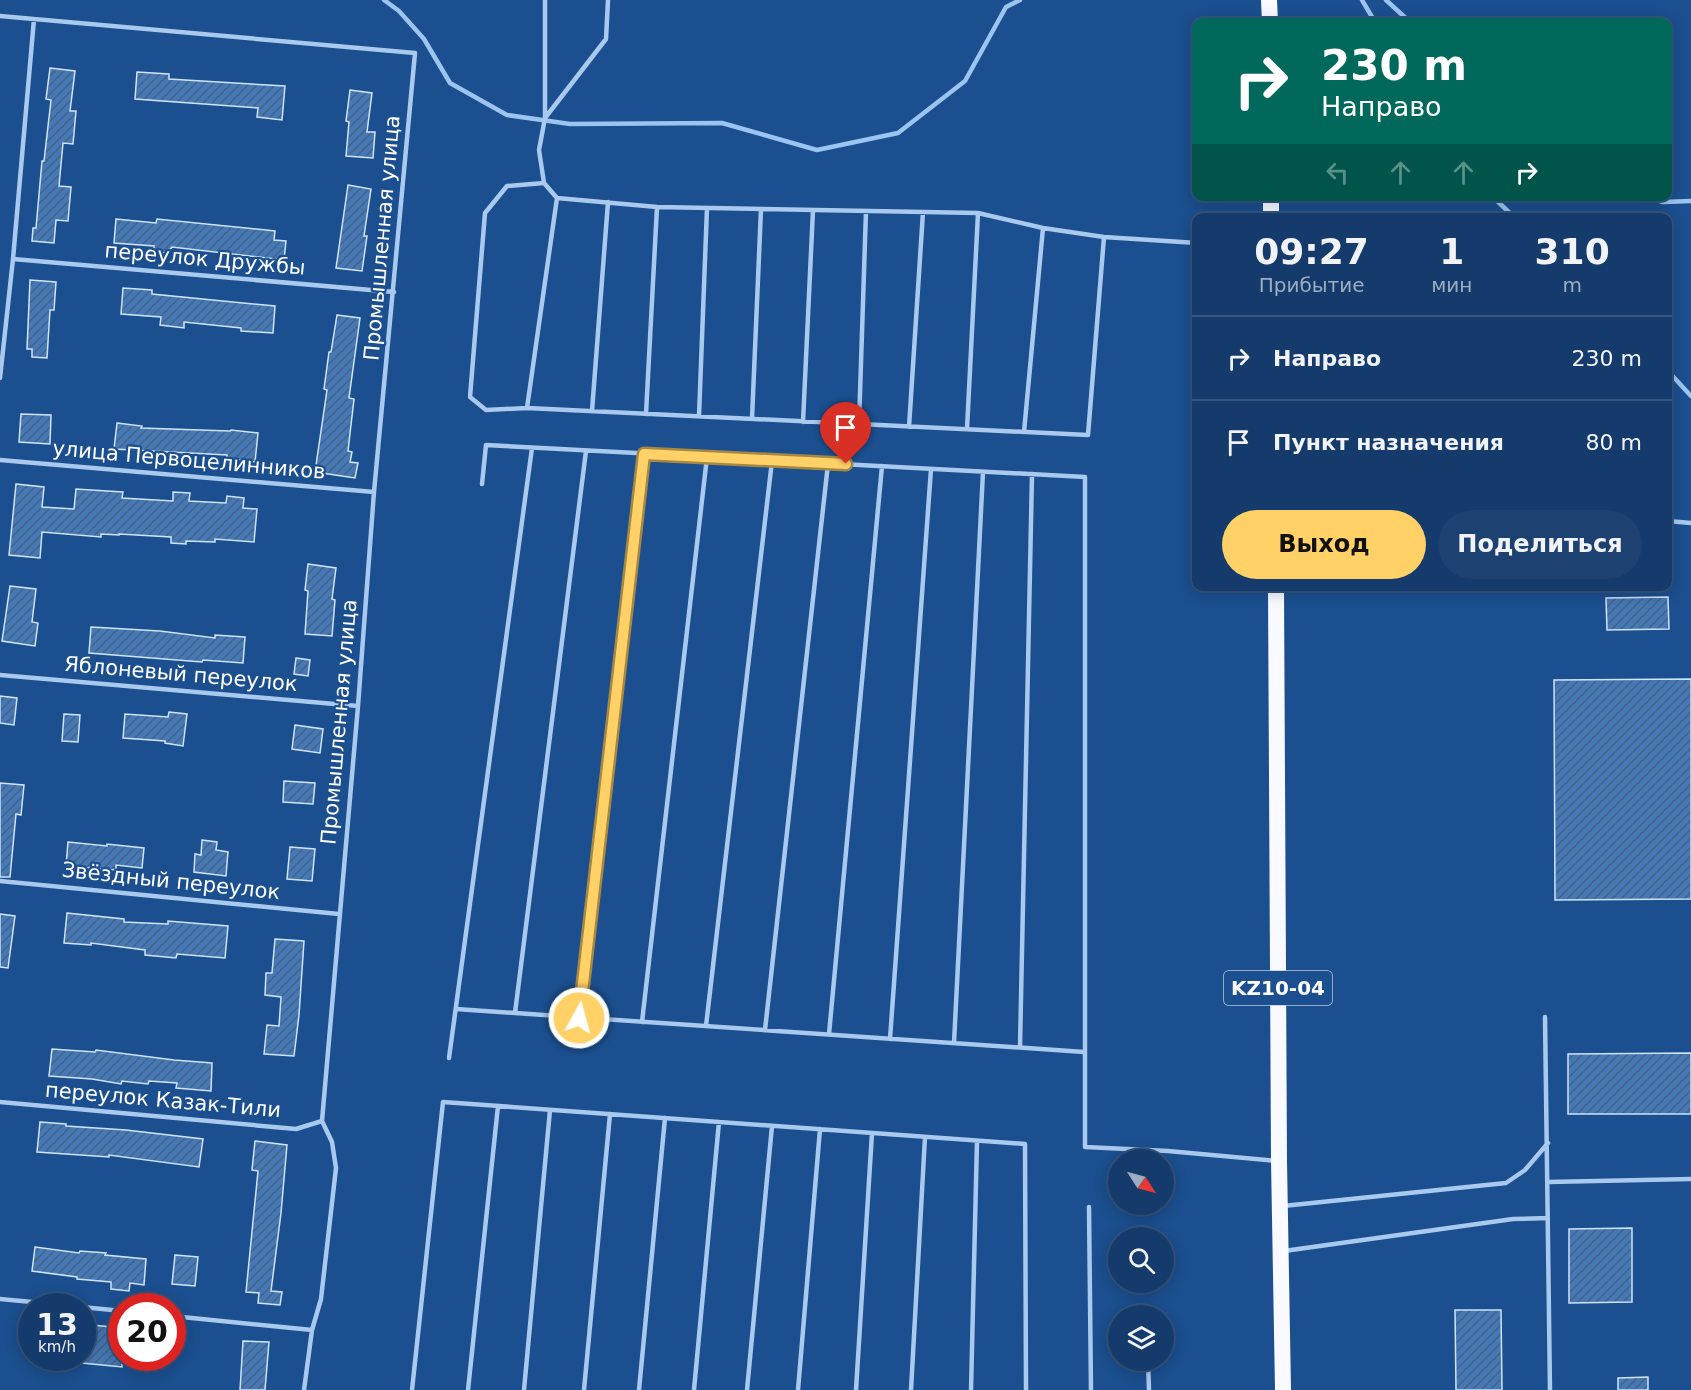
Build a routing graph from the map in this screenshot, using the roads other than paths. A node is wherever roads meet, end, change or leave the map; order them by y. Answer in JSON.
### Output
{"nodes":[{"id":1,"x":545,"y":0,"type":"edge"},
{"id":2,"x":608,"y":0,"type":"edge"},
{"id":3,"x":1269,"y":0,"type":"edge"},
{"id":4,"x":0,"y":16,"type":"edge"},
{"id":5,"x":1270,"y":18,"type":"edge"},
{"id":6,"x":34,"y":19,"type":"junction"},
{"id":7,"x":545,"y":118,"type":"junction"},
{"id":8,"x":544,"y":183,"type":"junction"},
{"id":9,"x":557,"y":198,"type":"junction"},
{"id":10,"x":608,"y":202,"type":"junction"},
{"id":11,"x":657,"y":207,"type":"junction"},
{"id":12,"x":707,"y":208,"type":"junction"},
{"id":13,"x":761,"y":209,"type":"junction"},
{"id":14,"x":813,"y":210,"type":"junction"},
{"id":15,"x":866,"y":211,"type":"junction"},
{"id":16,"x":922,"y":212,"type":"junction"},
{"id":17,"x":978,"y":213,"type":"junction"},
{"id":18,"x":1043,"y":228,"type":"junction"},
{"id":19,"x":1104,"y":237,"type":"junction"},
{"id":20,"x":1192,"y":243,"type":"edge"},
{"id":21,"x":13,"y":259,"type":"junction"},
{"id":22,"x":394,"y":292,"type":"junction"},
{"id":23,"x":0,"y":378,"type":"edge"},
{"id":24,"x":527,"y":408,"type":"junction"},
{"id":25,"x":592,"y":411,"type":"junction"},
{"id":26,"x":646,"y":414,"type":"junction"},
{"id":27,"x":699,"y":416,"type":"junction"},
{"id":28,"x":752,"y":419,"type":"junction"},
{"id":29,"x":804,"y":422,"type":"junction"},
{"id":30,"x":859,"y":424,"type":"junction"},
{"id":31,"x":909,"y":427,"type":"junction"},
{"id":32,"x":967,"y":429,"type":"junction"},
{"id":33,"x":1024,"y":432,"type":"junction"},
{"id":34,"x":532,"y":448,"type":"junction"},
{"id":35,"x":586,"y":451,"type":"junction"},
{"id":36,"x":644,"y":454,"type":"junction"},
{"id":37,"x":706,"y":457,"type":"junction"},
{"id":38,"x":0,"y":460,"type":"edge"},
{"id":39,"x":772,"y":460,"type":"junction"},
{"id":40,"x":828,"y":464,"type":"junction"},
{"id":41,"x":882,"y":466,"type":"junction"},
{"id":42,"x":931,"y":469,"type":"junction"},
{"id":43,"x":983,"y":472,"type":"junction"},
{"id":44,"x":1032,"y":474,"type":"junction"},
{"id":45,"x":482,"y":484,"type":"dead end"},
{"id":46,"x":374,"y":492,"type":"junction"},
{"id":47,"x":1672,"y":521,"type":"edge"},
{"id":48,"x":1691,"y":523,"type":"edge"},
{"id":49,"x":1276,"y":591,"type":"edge"},
{"id":50,"x":0,"y":675,"type":"edge"},
{"id":51,"x":358,"y":706,"type":"junction"},
{"id":52,"x":0,"y":881,"type":"edge"},
{"id":53,"x":339,"y":914,"type":"junction"},
{"id":54,"x":456,"y":1009,"type":"junction"},
{"id":55,"x":515,"y":1013,"type":"junction"},
{"id":56,"x":1545,"y":1017,"type":"dead end"},
{"id":57,"x":579,"y":1018,"type":"junction"},
{"id":58,"x":642,"y":1022,"type":"junction"},
{"id":59,"x":706,"y":1026,"type":"junction"},
{"id":60,"x":765,"y":1030,"type":"junction"},
{"id":61,"x":829,"y":1034,"type":"junction"},
{"id":62,"x":890,"y":1038,"type":"junction"},
{"id":63,"x":954,"y":1043,"type":"junction"},
{"id":64,"x":1020,"y":1047,"type":"junction"},
{"id":65,"x":1084,"y":1052,"type":"junction"},
{"id":66,"x":449,"y":1058,"type":"dead end"},
{"id":67,"x":0,"y":1102,"type":"edge"},
{"id":68,"x":498,"y":1106,"type":"junction"},
{"id":69,"x":550,"y":1110,"type":"junction"},
{"id":70,"x":610,"y":1114,"type":"junction"},
{"id":71,"x":664,"y":1118,"type":"junction"},
{"id":72,"x":322,"y":1121,"type":"junction"},
{"id":73,"x":719,"y":1122,"type":"junction"},
{"id":74,"x":772,"y":1126,"type":"junction"},
{"id":75,"x":820,"y":1129,"type":"junction"},
{"id":76,"x":872,"y":1133,"type":"junction"},
{"id":77,"x":925,"y":1137,"type":"junction"},
{"id":78,"x":977,"y":1141,"type":"junction"},
{"id":79,"x":1548,"y":1143,"type":"junction"},
{"id":80,"x":1280,"y":1161,"type":"junction"},
{"id":81,"x":1691,"y":1179,"type":"edge"},
{"id":82,"x":1548,"y":1182,"type":"junction"},
{"id":83,"x":1280,"y":1206,"type":"junction"},
{"id":84,"x":1089,"y":1207,"type":"dead end"},
{"id":85,"x":1548,"y":1218,"type":"junction"},
{"id":86,"x":1281,"y":1251,"type":"junction"},
{"id":87,"x":0,"y":1299,"type":"edge"},
{"id":88,"x":18,"y":1301,"type":"edge"},
{"id":89,"x":186,"y":1317,"type":"edge"},
{"id":90,"x":312,"y":1330,"type":"junction"},
{"id":91,"x":1148,"y":1371,"type":"edge"},
{"id":92,"x":304,"y":1390,"type":"edge"},
{"id":93,"x":411,"y":1390,"type":"edge"},
{"id":94,"x":468,"y":1390,"type":"edge"},
{"id":95,"x":524,"y":1390,"type":"edge"},
{"id":96,"x":584,"y":1390,"type":"edge"},
{"id":97,"x":639,"y":1390,"type":"edge"},
{"id":98,"x":694,"y":1390,"type":"edge"},
{"id":99,"x":747,"y":1390,"type":"edge"},
{"id":100,"x":798,"y":1390,"type":"edge"},
{"id":101,"x":856,"y":1390,"type":"edge"},
{"id":102,"x":911,"y":1390,"type":"edge"},
{"id":103,"x":971,"y":1390,"type":"edge"},
{"id":104,"x":1026,"y":1390,"type":"edge"},
{"id":105,"x":1091,"y":1390,"type":"edge"},
{"id":106,"x":1149,"y":1390,"type":"edge"},
{"id":107,"x":1283,"y":1390,"type":"edge"},
{"id":108,"x":1550,"y":1390,"type":"edge"}],
"edges":[{"from":1,"to":7,"type":"lane"},
{"from":2,"to":7,"type":"lane"},
{"from":3,"to":5,"type":"highway"},
{"from":4,"to":6,"type":"lane"},
{"from":6,"to":21,"type":"lane"},
{"from":6,"to":22,"type":"lane","name":"Промышленная улица"},
{"from":7,"to":8,"type":"lane"},
{"from":8,"to":9,"type":"lane"},
{"from":8,"to":24,"type":"lane"},
{"from":9,"to":10,"type":"lane"},
{"from":9,"to":24,"type":"lane"},
{"from":10,"to":11,"type":"lane"},
{"from":10,"to":25,"type":"lane"},
{"from":11,"to":12,"type":"lane"},
{"from":11,"to":26,"type":"lane"},
{"from":12,"to":13,"type":"lane"},
{"from":12,"to":27,"type":"lane"},
{"from":13,"to":14,"type":"lane"},
{"from":13,"to":28,"type":"lane"},
{"from":14,"to":15,"type":"lane"},
{"from":14,"to":29,"type":"lane"},
{"from":15,"to":16,"type":"lane"},
{"from":15,"to":30,"type":"lane"},
{"from":16,"to":17,"type":"lane"},
{"from":16,"to":31,"type":"lane"},
{"from":17,"to":18,"type":"lane"},
{"from":17,"to":32,"type":"lane"},
{"from":18,"to":19,"type":"lane"},
{"from":18,"to":33,"type":"lane"},
{"from":19,"to":20,"type":"lane"},
{"from":19,"to":33,"type":"lane"},
{"from":21,"to":22,"type":"lane","name":"переулок Дружбы"},
{"from":21,"to":23,"type":"lane"},
{"from":22,"to":46,"type":"lane","name":"Промышленная улица"},
{"from":24,"to":25,"type":"lane"},
{"from":25,"to":26,"type":"lane"},
{"from":26,"to":27,"type":"lane"},
{"from":27,"to":28,"type":"lane"},
{"from":28,"to":29,"type":"lane"},
{"from":29,"to":30,"type":"lane"},
{"from":30,"to":31,"type":"lane"},
{"from":31,"to":32,"type":"lane"},
{"from":32,"to":33,"type":"lane"},
{"from":34,"to":35,"type":"lane"},
{"from":34,"to":45,"type":"lane"},
{"from":34,"to":54,"type":"lane"},
{"from":35,"to":36,"type":"lane"},
{"from":35,"to":55,"type":"lane"},
{"from":36,"to":37,"type":"lane"},
{"from":36,"to":57,"type":"lane"},
{"from":37,"to":39,"type":"lane"},
{"from":37,"to":58,"type":"lane"},
{"from":38,"to":46,"type":"lane","name":"улица Первоцелинников"},
{"from":39,"to":40,"type":"lane"},
{"from":39,"to":59,"type":"lane"},
{"from":40,"to":41,"type":"lane"},
{"from":40,"to":60,"type":"lane"},
{"from":41,"to":42,"type":"lane"},
{"from":41,"to":61,"type":"lane"},
{"from":42,"to":43,"type":"lane"},
{"from":42,"to":62,"type":"lane"},
{"from":43,"to":44,"type":"lane"},
{"from":43,"to":63,"type":"lane"},
{"from":44,"to":64,"type":"lane"},
{"from":44,"to":65,"type":"lane"},
{"from":46,"to":51,"type":"lane","name":"Промышленная улица"},
{"from":47,"to":48,"type":"lane"},
{"from":49,"to":80,"type":"highway","number":"KZ10-04"},
{"from":50,"to":51,"type":"lane","name":"Яблоневый переулок"},
{"from":51,"to":53,"type":"lane","name":"Промышленная улица"},
{"from":52,"to":53,"type":"lane","name":"Звёздный переулок"},
{"from":53,"to":72,"type":"lane","name":"Промышленная улица"},
{"from":54,"to":55,"type":"lane"},
{"from":54,"to":66,"type":"lane"},
{"from":55,"to":57,"type":"lane"},
{"from":56,"to":79,"type":"lane"},
{"from":57,"to":58,"type":"lane"},
{"from":58,"to":59,"type":"lane"},
{"from":59,"to":60,"type":"lane"},
{"from":60,"to":61,"type":"lane"},
{"from":61,"to":62,"type":"lane"},
{"from":62,"to":63,"type":"lane"},
{"from":63,"to":64,"type":"lane"},
{"from":64,"to":65,"type":"lane"},
{"from":65,"to":80,"type":"lane"},
{"from":67,"to":72,"type":"lane","name":"переулок Казак-Тили"},
{"from":68,"to":69,"type":"lane"},
{"from":68,"to":93,"type":"lane"},
{"from":68,"to":94,"type":"lane"},
{"from":69,"to":70,"type":"lane"},
{"from":69,"to":95,"type":"lane"},
{"from":70,"to":71,"type":"lane"},
{"from":70,"to":96,"type":"lane"},
{"from":71,"to":73,"type":"lane"},
{"from":71,"to":97,"type":"lane"},
{"from":72,"to":90,"type":"lane","name":"Промышленная улица"},
{"from":73,"to":74,"type":"lane"},
{"from":73,"to":98,"type":"lane"},
{"from":74,"to":75,"type":"lane"},
{"from":74,"to":99,"type":"lane"},
{"from":75,"to":76,"type":"lane"},
{"from":75,"to":100,"type":"lane"},
{"from":76,"to":77,"type":"lane"},
{"from":76,"to":101,"type":"lane"},
{"from":77,"to":78,"type":"lane"},
{"from":77,"to":102,"type":"lane"},
{"from":78,"to":103,"type":"lane"},
{"from":78,"to":104,"type":"lane"},
{"from":79,"to":82,"type":"lane"},
{"from":79,"to":83,"type":"lane"},
{"from":80,"to":83,"type":"highway","number":"KZ10-04"},
{"from":81,"to":82,"type":"lane"},
{"from":82,"to":85,"type":"lane"},
{"from":83,"to":86,"type":"highway","number":"KZ10-04"},
{"from":84,"to":105,"type":"lane"},
{"from":85,"to":86,"type":"lane"},
{"from":85,"to":108,"type":"lane"},
{"from":86,"to":107,"type":"highway","number":"KZ10-04"},
{"from":87,"to":88,"type":"lane"},
{"from":89,"to":90,"type":"lane"},
{"from":90,"to":92,"type":"lane","name":"Промышленная улица"},
{"from":91,"to":106,"type":"lane"}]}
